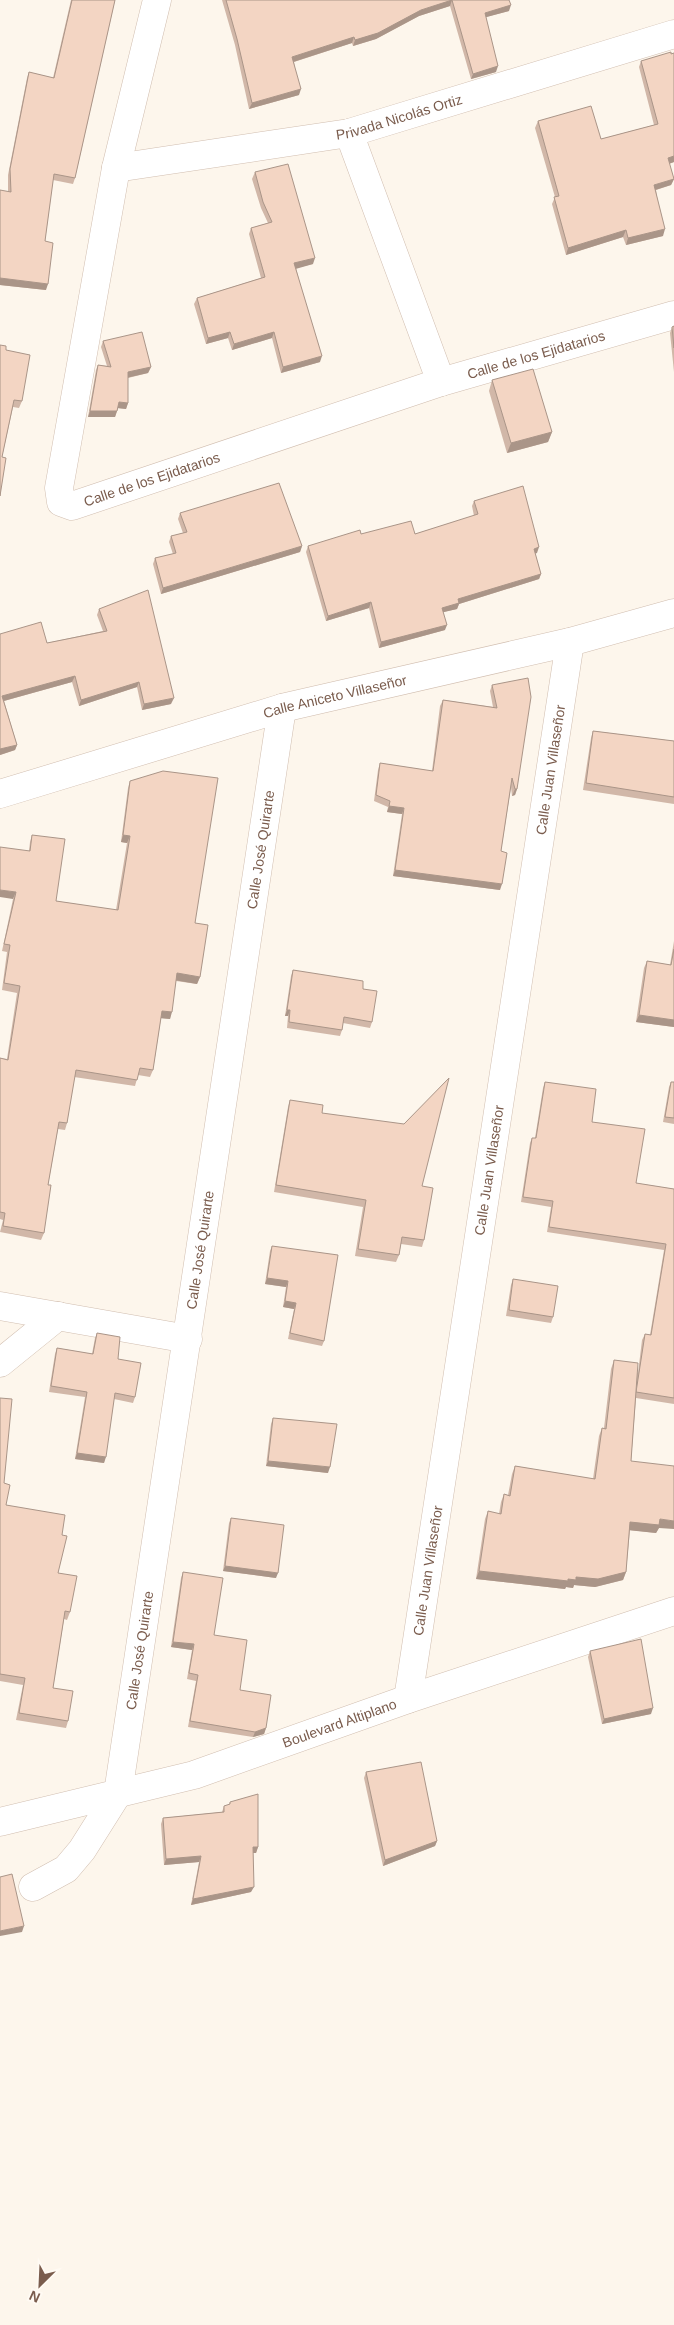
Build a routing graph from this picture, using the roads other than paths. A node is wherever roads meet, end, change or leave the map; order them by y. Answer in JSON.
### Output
{"nodes":[{"id":1,"x":157,"y":0,"type":"edge"},
{"id":2,"x":674,"y":34,"type":"edge"},
{"id":3,"x":349,"y":133,"type":"junction"},
{"id":4,"x":116,"y":168,"type":"junction"},
{"id":5,"x":674,"y":315,"type":"edge"},
{"id":6,"x":441,"y":382,"type":"junction"},
{"id":7,"x":674,"y":613,"type":"edge"},
{"id":8,"x":570,"y":642,"type":"junction"},
{"id":9,"x":282,"y":708,"type":"junction"},
{"id":10,"x":0,"y":794,"type":"edge"},
{"id":11,"x":0,"y":1306,"type":"edge"},
{"id":12,"x":58,"y":1316,"type":"junction"},
{"id":13,"x":188,"y":1339,"type":"junction"},
{"id":14,"x":0,"y":1363,"type":"edge"},
{"id":15,"x":674,"y":1611,"type":"edge"},
{"id":16,"x":408,"y":1699,"type":"junction"},
{"id":17,"x":118,"y":1793,"type":"junction"},
{"id":18,"x":0,"y":1822,"type":"edge"},
{"id":19,"x":33,"y":1887,"type":"dead end"}],
"edges":[{"from":1,"to":4,"type":"street","name":"Calle de los Ejidatarios"},
{"from":2,"to":3,"type":"street","name":"Privada Nicolás Ortiz"},
{"from":3,"to":4,"type":"street","name":"Privada Nicolás Ortiz"},
{"from":3,"to":6,"type":"street"},
{"from":4,"to":6,"type":"street","name":"Calle de los Ejidatarios"},
{"from":5,"to":6,"type":"street","name":"Calle de los Ejidatarios"},
{"from":7,"to":8,"type":"street","name":"Calle Aniceto Villaseñor"},
{"from":8,"to":9,"type":"street","name":"Calle Aniceto Villaseñor"},
{"from":8,"to":16,"type":"street","name":"Calle Juan Villaseñor"},
{"from":9,"to":10,"type":"street","name":"Calle Aniceto Villaseñor"},
{"from":9,"to":13,"type":"street","name":"Calle José Quirarte"},
{"from":11,"to":12,"type":"street"},
{"from":12,"to":13,"type":"street"},
{"from":12,"to":14,"type":"street"},
{"from":13,"to":17,"type":"street","name":"Calle José Quirarte"},
{"from":15,"to":16,"type":"street","name":"Boulevard Altiplano"},
{"from":16,"to":17,"type":"street","name":"Boulevard Altiplano"},
{"from":17,"to":18,"type":"street","name":"Boulevard Altiplano"},
{"from":17,"to":19,"type":"street"}]}
